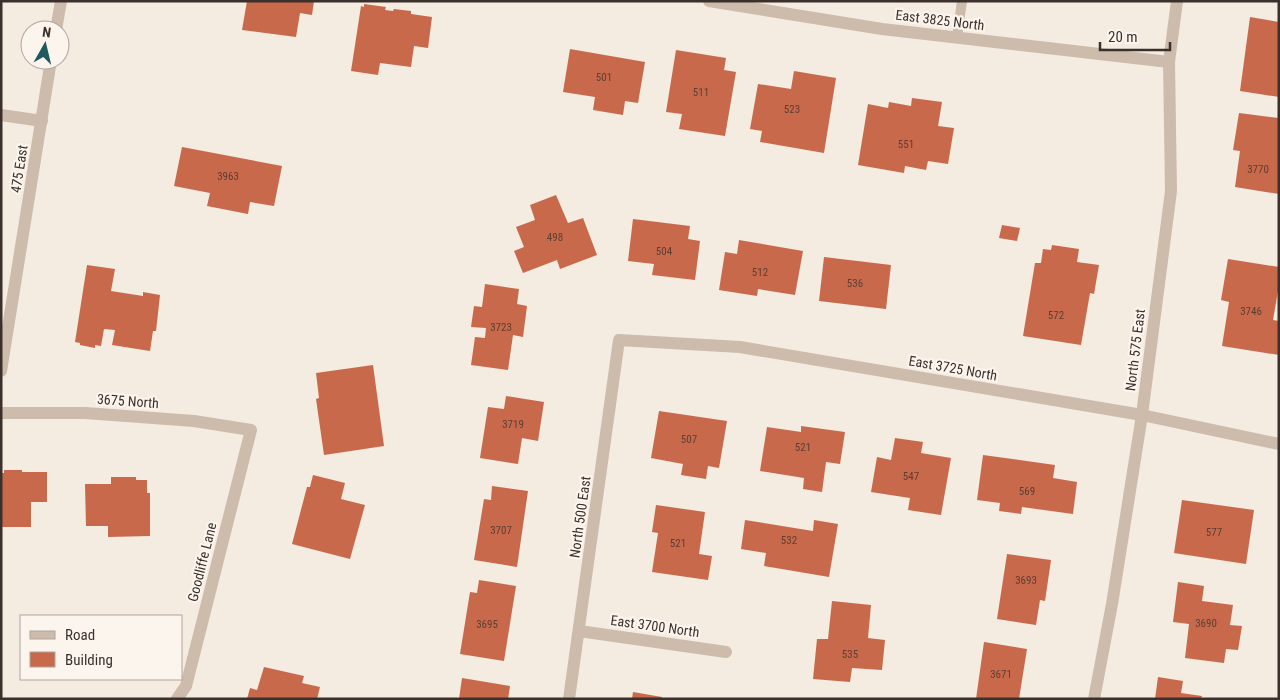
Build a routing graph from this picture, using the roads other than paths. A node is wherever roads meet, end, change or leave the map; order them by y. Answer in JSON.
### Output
{"nodes":[{"id":1,"x":61,"y":1,"type":"edge"},
{"id":2,"x":709,"y":1,"type":"edge"},
{"id":3,"x":962,"y":1,"type":"edge"},
{"id":4,"x":1177,"y":1,"type":"edge"},
{"id":5,"x":58,"y":20,"type":"edge"},
{"id":6,"x":957,"y":37,"type":"junction"},
{"id":7,"x":1169,"y":62,"type":"junction"},
{"id":8,"x":50,"y":70,"type":"edge"},
{"id":9,"x":1,"y":115,"type":"edge"},
{"id":10,"x":42,"y":122,"type":"junction"},
{"id":11,"x":619,"y":340,"type":"joint"},
{"id":12,"x":1,"y":371,"type":"edge"},
{"id":13,"x":1,"y":413,"type":"edge"},
{"id":14,"x":1142,"y":416,"type":"junction"},
{"id":15,"x":251,"y":430,"type":"joint"},
{"id":16,"x":1279,"y":444,"type":"edge"},
{"id":17,"x":579,"y":631,"type":"junction"},
{"id":18,"x":726,"y":652,"type":"dead end"},
{"id":19,"x":178,"y":699,"type":"edge"},
{"id":20,"x":569,"y":699,"type":"edge"},
{"id":21,"x":1094,"y":699,"type":"edge"}],
"edges":[{"from":1,"to":5,"type":"street"},
{"from":2,"to":6,"type":"street","name":"East 3825 North"},
{"from":3,"to":6,"type":"lane"},
{"from":4,"to":7,"type":"street","name":"North 575 East"},
{"from":6,"to":7,"type":"street","name":"East 3825 North"},
{"from":7,"to":14,"type":"street","name":"North 575 East"},
{"from":8,"to":10,"type":"street","name":"475 East"},
{"from":9,"to":10,"type":"street"},
{"from":10,"to":12,"type":"street","name":"475 East"},
{"from":11,"to":14,"type":"street","name":"East 3725 North"},
{"from":11,"to":17,"type":"street","name":"North 500 East"},
{"from":13,"to":15,"type":"street","name":"3675 North"},
{"from":14,"to":16,"type":"street","name":"East 3725 North"},
{"from":14,"to":21,"type":"street","name":"North 575 East"},
{"from":15,"to":19,"type":"street","name":"Goodliffe Lane"},
{"from":17,"to":18,"type":"street","name":"East 3700 North"},
{"from":17,"to":20,"type":"street","name":"North 500 East"}]}
